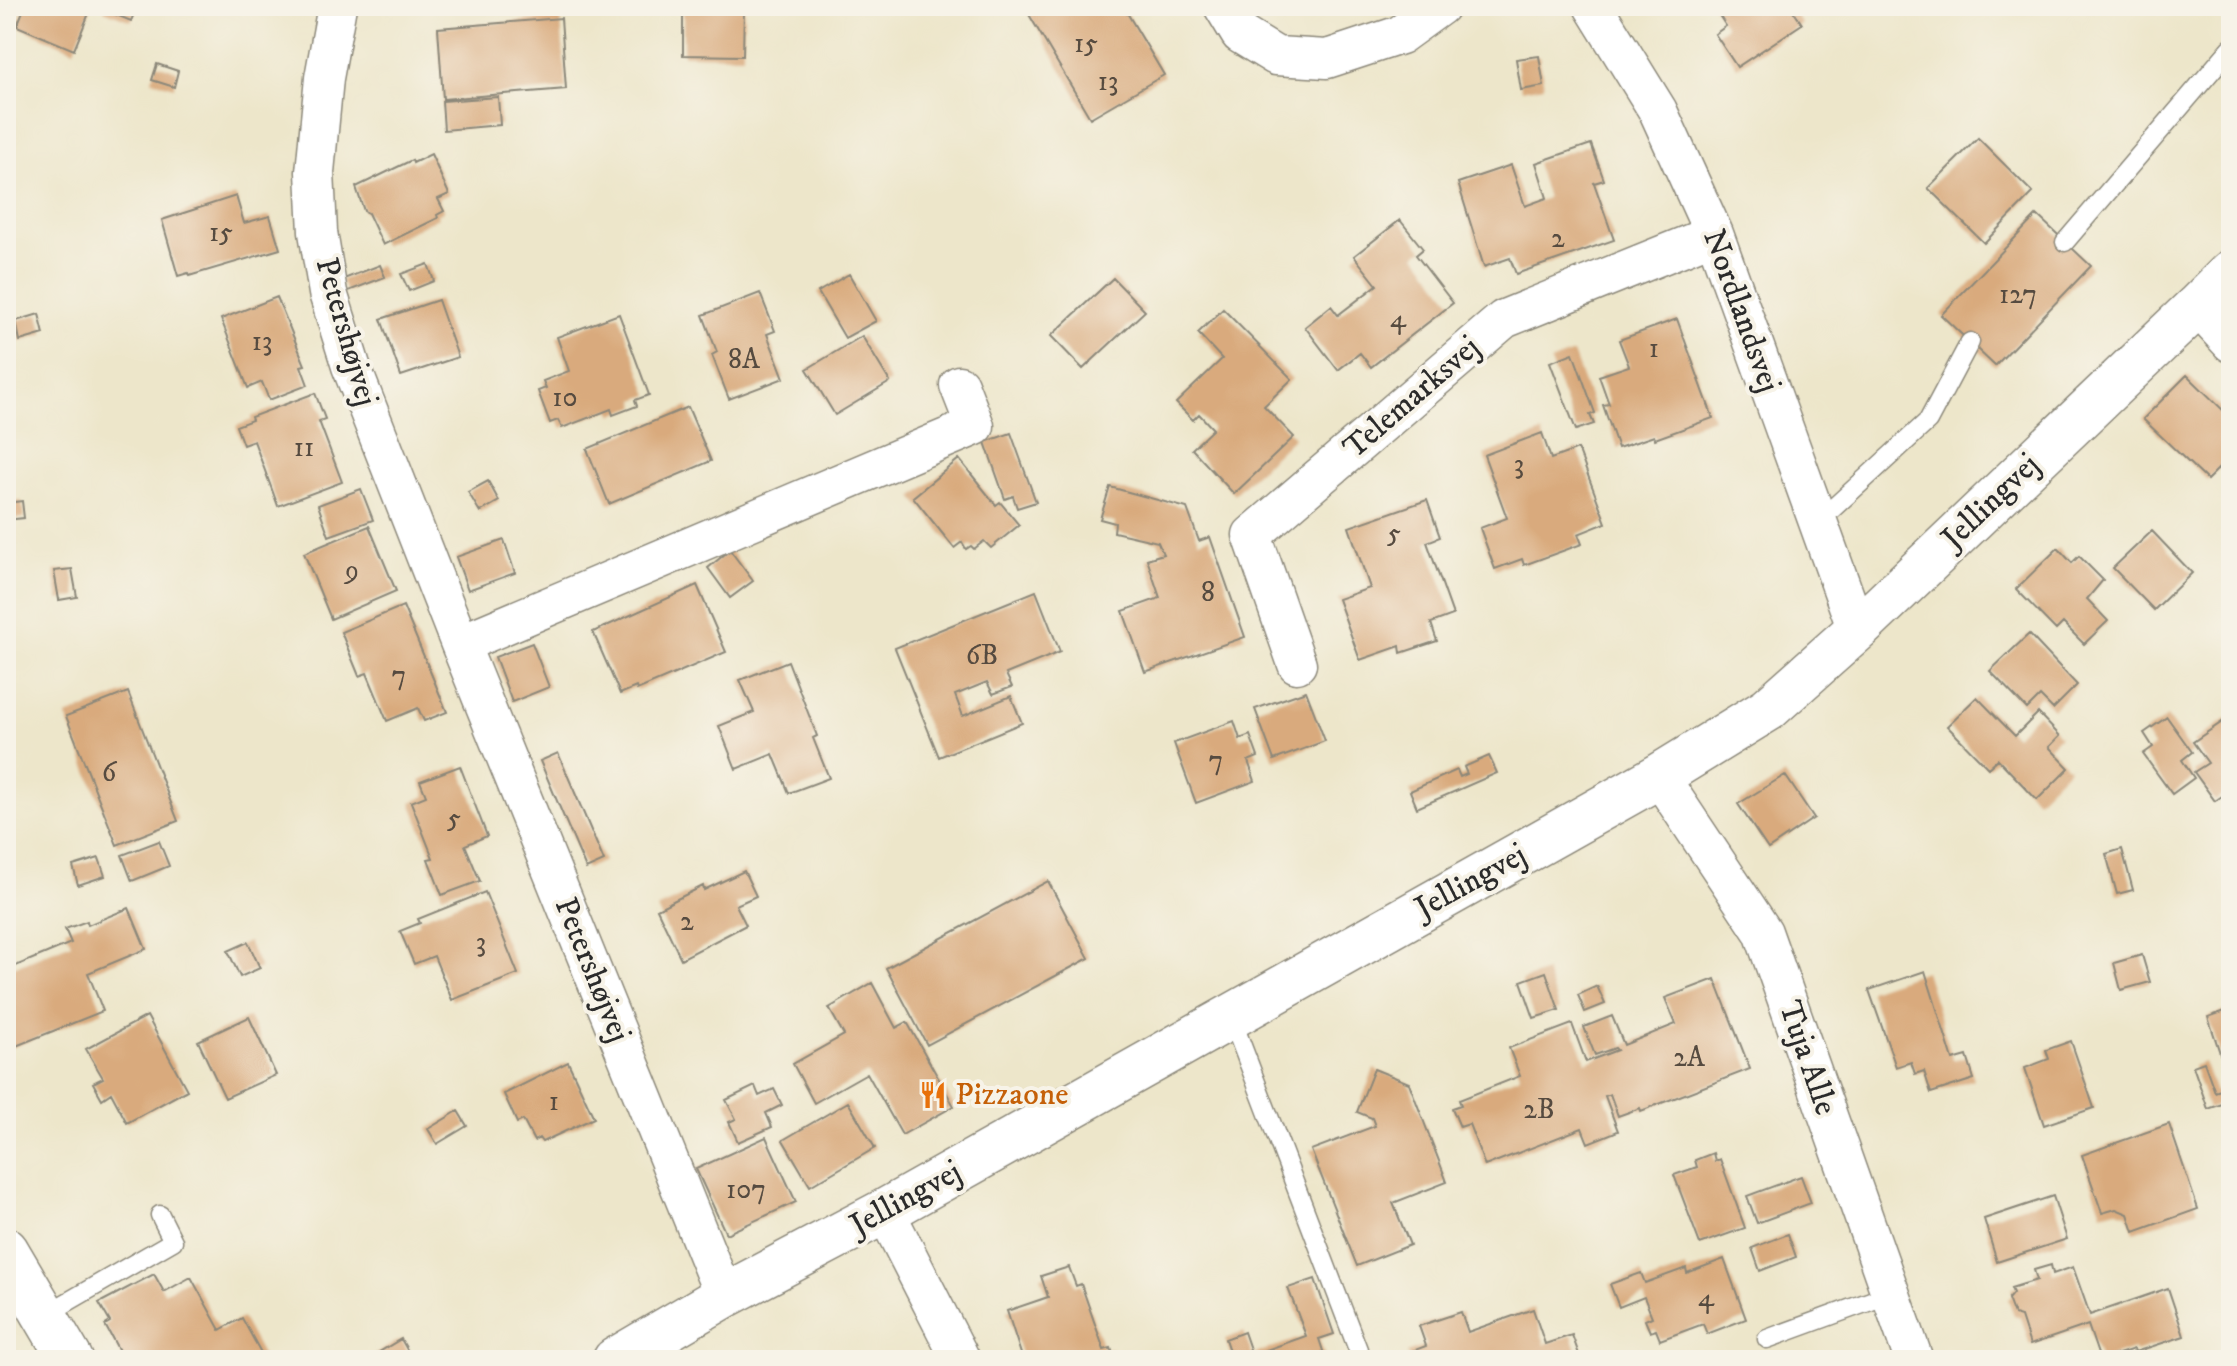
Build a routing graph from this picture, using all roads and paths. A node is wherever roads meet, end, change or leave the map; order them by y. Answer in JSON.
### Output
{"nodes":[{"id":1,"x":337,"y":6,"type":"edge"},
{"id":2,"x":1223,"y":6,"type":"edge"},
{"id":3,"x":1440,"y":6,"type":"edge"},
{"id":4,"x":1593,"y":6,"type":"edge"},
{"id":5,"x":2231,"y":48,"type":"edge"},
{"id":6,"x":1714,"y":234,"type":"junction"},
{"id":7,"x":2065,"y":242,"type":"dead end"},
{"id":8,"x":2231,"y":272,"type":"edge"},
{"id":9,"x":2197,"y":306,"type":"junction"},
{"id":10,"x":1970,"y":342,"type":"dead end"},
{"id":11,"x":2231,"y":343,"type":"edge"},
{"id":12,"x":959,"y":385,"type":"dead end"},
{"id":13,"x":1818,"y":522,"type":"junction"},
{"id":14,"x":1857,"y":630,"type":"junction"},
{"id":15,"x":460,"y":644,"type":"junction"},
{"id":16,"x":1297,"y":664,"type":"dead end"},
{"id":17,"x":1659,"y":776,"type":"junction"},
{"id":18,"x":1231,"y":1017,"type":"junction"},
{"id":19,"x":885,"y":1211,"type":"junction"},
{"id":20,"x":160,"y":1215,"type":"dead end"},
{"id":21,"x":6,"y":1250,"type":"edge"},
{"id":22,"x":1890,"y":1294,"type":"junction"},
{"id":23,"x":724,"y":1296,"type":"junction"},
{"id":24,"x":45,"y":1315,"type":"junction"},
{"id":25,"x":1767,"y":1339,"type":"dead end"},
{"id":26,"x":71,"y":1360,"type":"edge"},
{"id":27,"x":615,"y":1360,"type":"edge"},
{"id":28,"x":961,"y":1360,"type":"edge"},
{"id":29,"x":1362,"y":1360,"type":"edge"},
{"id":30,"x":1914,"y":1360,"type":"edge"}],
"edges":[{"from":1,"to":15,"type":"street","name":"Petershøjvej"},
{"from":2,"to":3,"type":"street"},
{"from":4,"to":6,"type":"street","name":"Nordlandsvej"},
{"from":5,"to":7,"type":"lane"},
{"from":6,"to":13,"type":"street","name":"Nordlandsvej"},
{"from":6,"to":16,"type":"street","name":"Telemarksvej"},
{"from":8,"to":9,"type":"main road","name":"Jellingvej"},
{"from":9,"to":11,"type":"street"},
{"from":9,"to":14,"type":"main road","name":"Jellingvej"},
{"from":10,"to":13,"type":"lane"},
{"from":12,"to":15,"type":"street"},
{"from":13,"to":14,"type":"street","name":"Nordlandsvej"},
{"from":14,"to":17,"type":"main road","name":"Jellingvej"},
{"from":15,"to":23,"type":"street","name":"Petershøjvej"},
{"from":17,"to":18,"type":"main road","name":"Jellingvej"},
{"from":17,"to":22,"type":"street","name":"Tuja Alle"},
{"from":18,"to":19,"type":"main road","name":"Jellingvej"},
{"from":18,"to":29,"type":"lane"},
{"from":19,"to":23,"type":"main road","name":"Jellingvej"},
{"from":19,"to":28,"type":"street"},
{"from":20,"to":24,"type":"lane"},
{"from":21,"to":24,"type":"main road"},
{"from":22,"to":25,"type":"lane"},
{"from":22,"to":30,"type":"street","name":"Tuja Alle"},
{"from":23,"to":27,"type":"main road","name":"Jellingvej"},
{"from":24,"to":26,"type":"main road"}]}
